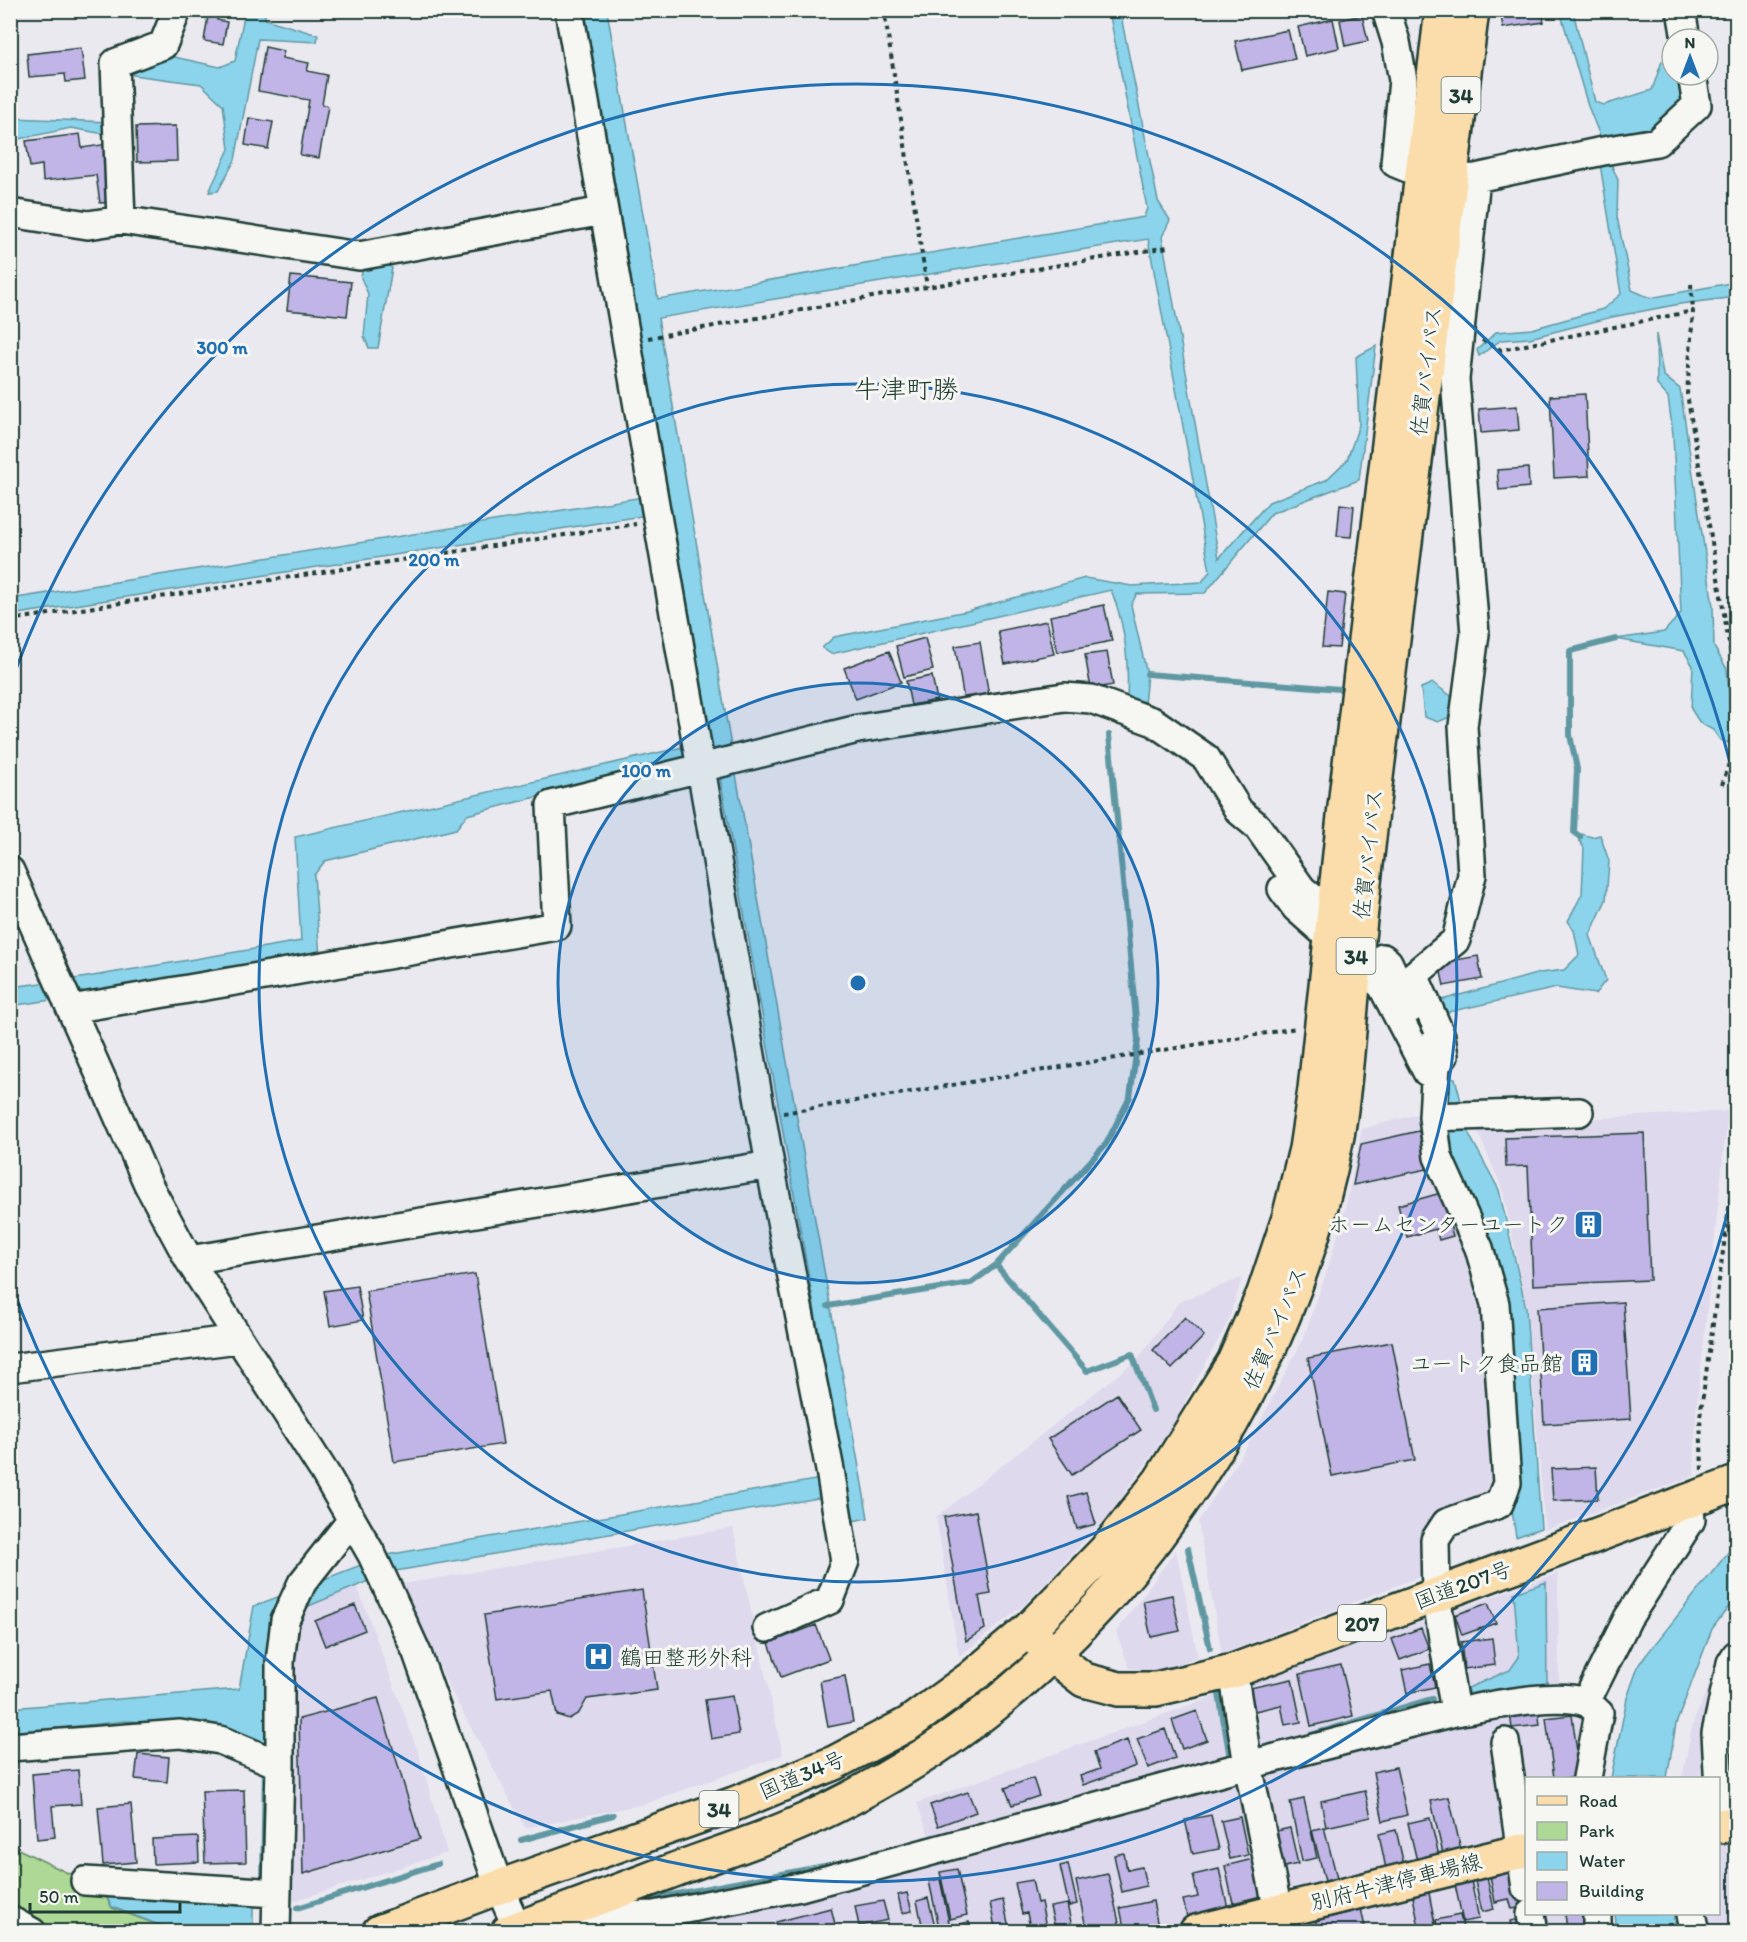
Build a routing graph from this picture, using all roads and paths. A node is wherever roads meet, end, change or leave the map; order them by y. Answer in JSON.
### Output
{"nodes":[{"id":1,"x":177,"y":10,"type":"edge"},
{"id":2,"x":569,"y":10,"type":"edge"},
{"id":3,"x":884,"y":10,"type":"edge"},
{"id":4,"x":1386,"y":10,"type":"edge"},
{"id":5,"x":1442,"y":10,"type":"edge"},
{"id":6,"x":1472,"y":10,"type":"edge"},
{"id":7,"x":1681,"y":10,"type":"edge"},
{"id":8,"x":1684,"y":27,"type":"edge"},
{"id":9,"x":1694,"y":87,"type":"edge"},
{"id":10,"x":1449,"y":177,"type":"junction"},
{"id":11,"x":603,"y":211,"type":"junction"},
{"id":12,"x":10,"y":213,"type":"edge"},
{"id":13,"x":120,"y":220,"type":"junction"},
{"id":14,"x":1168,"y":247,"type":"dead end"},
{"id":15,"x":1691,"y":284,"type":"dead end"},
{"id":16,"x":927,"y":287,"type":"junction"},
{"id":17,"x":1693,"y":311,"type":"junction"},
{"id":18,"x":668,"y":335,"type":"dead end"},
{"id":19,"x":1478,"y":338,"type":"dead end"},
{"id":20,"x":1419,"y":431,"type":"junction"},
{"id":21,"x":1460,"y":439,"type":"junction"},
{"id":22,"x":658,"y":521,"type":"junction"},
{"id":23,"x":10,"y":620,"type":"edge"},
{"id":24,"x":1737,"y":685,"type":"edge"},
{"id":25,"x":1737,"y":741,"type":"edge"},
{"id":26,"x":716,"y":763,"type":"junction"},
{"id":27,"x":1722,"y":786,"type":"dead end"},
{"id":28,"x":1239,"y":811,"type":"junction"},
{"id":29,"x":10,"y":871,"type":"edge"},
{"id":30,"x":1314,"y":899,"type":"dead end"},
{"id":31,"x":1331,"y":939,"type":"junction"},
{"id":32,"x":1369,"y":960,"type":"junction"},
{"id":33,"x":71,"y":1009,"type":"junction"},
{"id":34,"x":1322,"y":1029,"type":"junction"},
{"id":35,"x":1435,"y":1075,"type":"junction"},
{"id":36,"x":1580,"y":1112,"type":"dead end"},
{"id":37,"x":762,"y":1117,"type":"junction"},
{"id":38,"x":1433,"y":1117,"type":"junction"},
{"id":39,"x":1737,"y":1158,"type":"edge"},
{"id":40,"x":770,"y":1165,"type":"junction"},
{"id":41,"x":189,"y":1260,"type":"junction"},
{"id":42,"x":238,"y":1339,"type":"junction"},
{"id":43,"x":10,"y":1368,"type":"edge"},
{"id":44,"x":1737,"y":1483,"type":"edge"},
{"id":45,"x":1696,"y":1498,"type":"junction"},
{"id":46,"x":351,"y":1521,"type":"junction"},
{"id":47,"x":1436,"y":1595,"type":"junction"},
{"id":48,"x":767,"y":1628,"type":"dead end"},
{"id":49,"x":1029,"y":1629,"type":"junction"},
{"id":50,"x":1052,"y":1655,"type":"junction"},
{"id":51,"x":1737,"y":1655,"type":"edge"},
{"id":52,"x":1233,"y":1671,"type":"junction"},
{"id":53,"x":1586,"y":1702,"type":"junction"},
{"id":54,"x":1455,"y":1712,"type":"junction"},
{"id":55,"x":1505,"y":1742,"type":"dead end"},
{"id":56,"x":10,"y":1747,"type":"edge"},
{"id":57,"x":280,"y":1765,"type":"junction"},
{"id":58,"x":1248,"y":1765,"type":"junction"},
{"id":59,"x":1587,"y":1777,"type":"edge"},
{"id":60,"x":1725,"y":1826,"type":"edge"},
{"id":61,"x":1523,"y":1851,"type":"edge"},
{"id":62,"x":1525,"y":1870,"type":"edge"},
{"id":63,"x":85,"y":1881,"type":"dead end"},
{"id":64,"x":499,"y":1887,"type":"junction"},
{"id":65,"x":277,"y":1893,"type":"junction"},
{"id":66,"x":1278,"y":1911,"type":"junction"},
{"id":67,"x":1531,"y":1915,"type":"edge"},
{"id":68,"x":1596,"y":1915,"type":"edge"},
{"id":69,"x":1691,"y":1915,"type":"edge"},
{"id":70,"x":10,"y":1920,"type":"edge"},
{"id":71,"x":515,"y":1930,"type":"edge"},
{"id":72,"x":32,"y":1932,"type":"edge"},
{"id":73,"x":276,"y":1932,"type":"edge"},
{"id":74,"x":379,"y":1932,"type":"edge"},
{"id":75,"x":577,"y":1932,"type":"edge"},
{"id":76,"x":1196,"y":1932,"type":"edge"},
{"id":77,"x":1534,"y":1932,"type":"edge"},
{"id":78,"x":1597,"y":1932,"type":"edge"},
{"id":79,"x":1695,"y":1932,"type":"edge"}],
"edges":[{"from":1,"to":13,"type":"street"},
{"from":2,"to":11,"type":"street"},
{"from":3,"to":16,"type":"path"},
{"from":4,"to":10,"type":"street"},
{"from":5,"to":10,"type":"main road","name":"佐賀バイパス","number":"34"},
{"from":6,"to":10,"type":"main road","name":"佐賀バイパス","number":"34"},
{"from":7,"to":8,"type":"street"},
{"from":9,"to":10,"type":"street"},
{"from":10,"to":20,"type":"main road","name":"佐賀バイパス","number":"34"},
{"from":10,"to":21,"type":"street"},
{"from":10,"to":31,"type":"main road","name":"佐賀バイパス","number":"34"},
{"from":11,"to":13,"type":"street"},
{"from":11,"to":22,"type":"street"},
{"from":12,"to":13,"type":"street"},
{"from":14,"to":16,"type":"path"},
{"from":15,"to":17,"type":"path"},
{"from":16,"to":18,"type":"path"},
{"from":17,"to":19,"type":"path"},
{"from":17,"to":24,"type":"path"},
{"from":20,"to":21,"type":"street"},
{"from":20,"to":32,"type":"main road","name":"佐賀バイパス","number":"34"},
{"from":21,"to":35,"type":"street"},
{"from":22,"to":23,"type":"path"},
{"from":22,"to":26,"type":"street"},
{"from":25,"to":27,"type":"path"},
{"from":26,"to":28,"type":"street"},
{"from":26,"to":33,"type":"street"},
{"from":26,"to":37,"type":"street"},
{"from":28,"to":30,"type":"street"},
{"from":28,"to":31,"type":"street"},
{"from":29,"to":33,"type":"street"},
{"from":31,"to":34,"type":"main road","name":"佐賀バイパス","number":"34"},
{"from":32,"to":35,"type":"street"},
{"from":32,"to":50,"type":"main road","name":"佐賀バイパス","number":"34"},
{"from":33,"to":41,"type":"street"},
{"from":34,"to":37,"type":"path"},
{"from":34,"to":49,"type":"main road","name":"佐賀バイパス","number":"34"},
{"from":35,"to":38,"type":"street"},
{"from":36,"to":38,"type":"street"},
{"from":37,"to":40,"type":"street"},
{"from":38,"to":47,"type":"street"},
{"from":39,"to":45,"type":"path"},
{"from":40,"to":41,"type":"street"},
{"from":40,"to":48,"type":"street"},
{"from":41,"to":42,"type":"street"},
{"from":42,"to":43,"type":"street"},
{"from":42,"to":46,"type":"street"},
{"from":44,"to":45,"type":"main road","name":"国道207号","number":"207"},
{"from":45,"to":47,"type":"main road","name":"国道207号","number":"207"},
{"from":45,"to":53,"type":"street"},
{"from":46,"to":57,"type":"street"},
{"from":46,"to":64,"type":"street"},
{"from":47,"to":52,"type":"main road","name":"国道207号","number":"207"},
{"from":47,"to":54,"type":"street"},
{"from":49,"to":50,"type":"main road","name":"国道207号","number":"207"},
{"from":49,"to":64,"type":"main road","name":"国道34号","number":"34"},
{"from":50,"to":52,"type":"main road","name":"国道207号","number":"207"},
{"from":50,"to":71,"type":"main road","name":"国道34号","number":"34"},
{"from":51,"to":60,"type":"street"},
{"from":52,"to":58,"type":"street"},
{"from":53,"to":54,"type":"street"},
{"from":53,"to":59,"type":"street"},
{"from":54,"to":58,"type":"street"},
{"from":55,"to":61,"type":"street"},
{"from":56,"to":57,"type":"street"},
{"from":57,"to":65,"type":"street"},
{"from":58,"to":66,"type":"street"},
{"from":58,"to":75,"type":"street"},
{"from":61,"to":62,"type":"street"},
{"from":61,"to":66,"type":"main road","name":"別府牛津停車場線"},
{"from":63,"to":65,"type":"street"},
{"from":64,"to":71,"type":"street"},
{"from":64,"to":74,"type":"main road","name":"国道34号","number":"34"},
{"from":65,"to":73,"type":"street"},
{"from":66,"to":76,"type":"main road","name":"別府牛津停車場線"},
{"from":67,"to":77,"type":"street"},
{"from":68,"to":78,"type":"street"},
{"from":69,"to":79,"type":"street"},
{"from":70,"to":72,"type":"street"}]}
